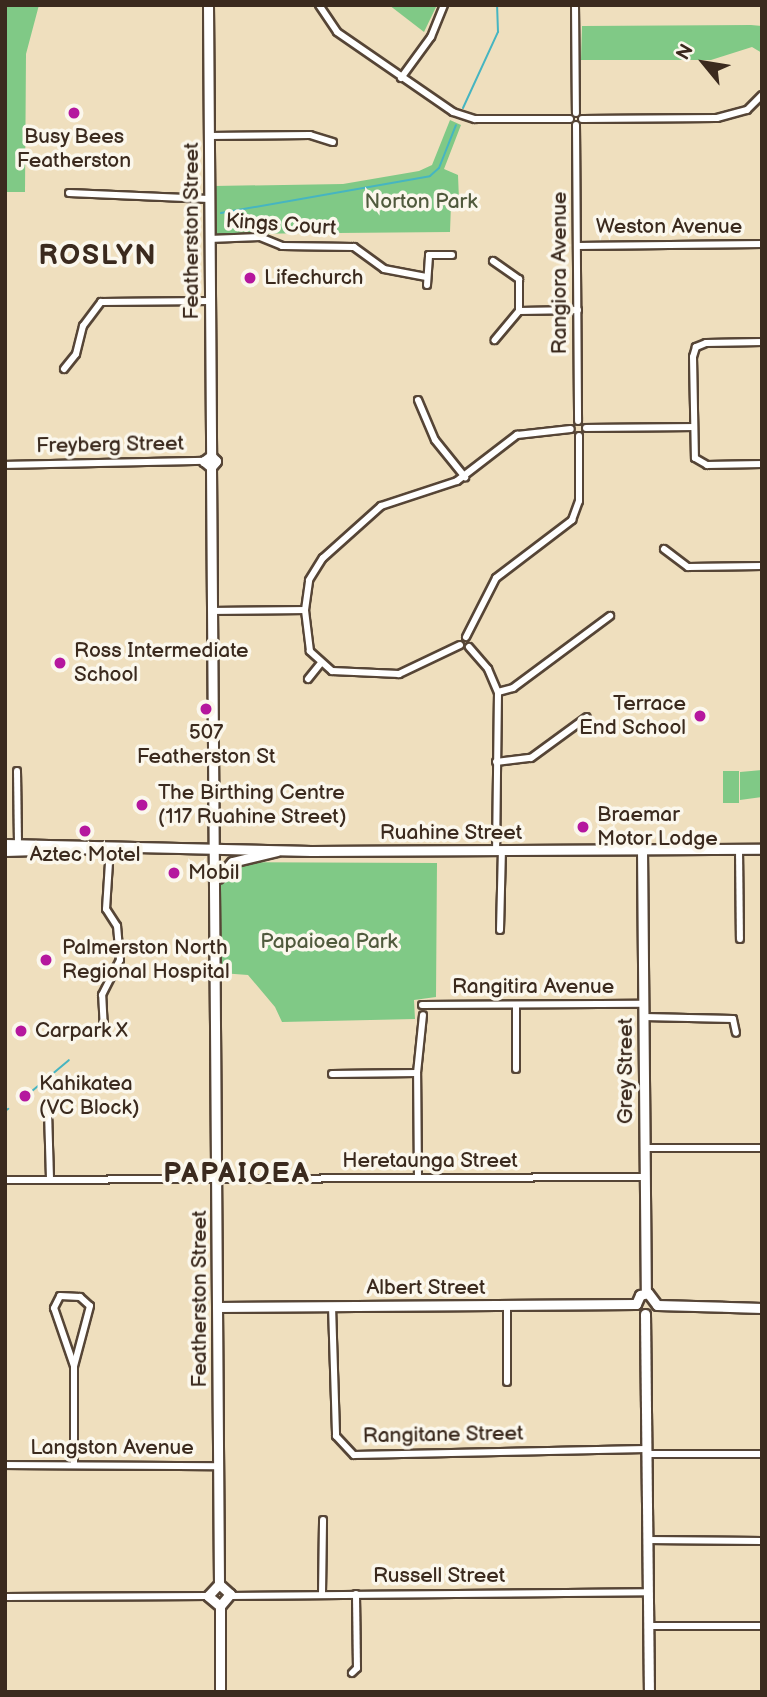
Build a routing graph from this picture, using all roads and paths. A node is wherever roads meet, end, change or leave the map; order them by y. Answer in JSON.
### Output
{"nodes":[{"id":1,"x":208,"y":5,"type":"edge"},
{"id":2,"x":319,"y":5,"type":"edge"},
{"id":3,"x":444,"y":5,"type":"edge"},
{"id":4,"x":575,"y":5,"type":"edge"},
{"id":5,"x":401,"y":78,"type":"junction"},
{"id":6,"x":762,"y":96,"type":"edge"},
{"id":7,"x":755,"y":103,"type":"junction"},
{"id":8,"x":761,"y":110,"type":"edge"},
{"id":9,"x":576,"y":113,"type":"junction"},
{"id":10,"x":570,"y":119,"type":"junction"},
{"id":11,"x":582,"y":119,"type":"junction"},
{"id":12,"x":576,"y":125,"type":"junction"},
{"id":13,"x":209,"y":136,"type":"junction"},
{"id":14,"x":332,"y":142,"type":"dead end"},
{"id":15,"x":69,"y":193,"type":"dead end"},
{"id":16,"x":209,"y":199,"type":"junction"},
{"id":17,"x":209,"y":239,"type":"junction"},
{"id":18,"x":762,"y":244,"type":"edge"},
{"id":19,"x":577,"y":246,"type":"junction"},
{"id":20,"x":452,"y":255,"type":"dead end"},
{"id":21,"x":493,"y":261,"type":"dead end"},
{"id":22,"x":210,"y":301,"type":"junction"},
{"id":23,"x":578,"y":310,"type":"junction"},
{"id":24,"x":519,"y":311,"type":"junction"},
{"id":25,"x":495,"y":340,"type":"dead end"},
{"id":26,"x":762,"y":342,"type":"edge"},
{"id":27,"x":64,"y":369,"type":"dead end"},
{"id":28,"x":418,"y":400,"type":"dead end"},
{"id":29,"x":578,"y":421,"type":"junction"},
{"id":30,"x":694,"y":427,"type":"junction"},
{"id":31,"x":586,"y":428,"type":"junction"},
{"id":32,"x":571,"y":429,"type":"junction"},
{"id":33,"x":579,"y":436,"type":"junction"},
{"id":34,"x":209,"y":461,"type":"junction"},
{"id":35,"x":762,"y":464,"type":"edge"},
{"id":36,"x":5,"y":465,"type":"edge"},
{"id":37,"x":16,"y":465,"type":"junction"},
{"id":38,"x":5,"y":472,"type":"edge"},
{"id":39,"x":465,"y":477,"type":"junction"},
{"id":40,"x":664,"y":549,"type":"dead end"},
{"id":41,"x":762,"y":566,"type":"edge"},
{"id":42,"x":305,"y":610,"type":"junction"},
{"id":43,"x":212,"y":611,"type":"junction"},
{"id":44,"x":610,"y":616,"type":"dead end"},
{"id":45,"x":466,"y":637,"type":"junction"},
{"id":46,"x":460,"y":645,"type":"junction"},
{"id":47,"x":469,"y":647,"type":"junction"},
{"id":48,"x":321,"y":663,"type":"junction"},
{"id":49,"x":308,"y":679,"type":"dead end"},
{"id":50,"x":498,"y":692,"type":"junction"},
{"id":51,"x":587,"y":716,"type":"dead end"},
{"id":52,"x":496,"y":762,"type":"junction"},
{"id":53,"x":17,"y":771,"type":"dead end"},
{"id":54,"x":5,"y":844,"type":"edge"},
{"id":55,"x":18,"y":844,"type":"junction"},
{"id":56,"x":98,"y":847,"type":"junction"},
{"id":57,"x":110,"y":847,"type":"junction"},
{"id":58,"x":214,"y":849,"type":"junction"},
{"id":59,"x":642,"y":849,"type":"junction"},
{"id":60,"x":739,"y":849,"type":"junction"},
{"id":61,"x":762,"y":849,"type":"edge"},
{"id":62,"x":279,"y":850,"type":"junction"},
{"id":63,"x":499,"y":850,"type":"junction"},
{"id":64,"x":5,"y":851,"type":"edge"},
{"id":65,"x":216,"y":883,"type":"junction"},
{"id":66,"x":500,"y":930,"type":"dead end"},
{"id":67,"x":740,"y":939,"type":"dead end"},
{"id":68,"x":644,"y":1004,"type":"junction"},
{"id":69,"x":516,"y":1005,"type":"junction"},
{"id":70,"x":422,"y":1006,"type":"dead end"},
{"id":71,"x":423,"y":1015,"type":"dead end"},
{"id":72,"x":644,"y":1017,"type":"junction"},
{"id":73,"x":94,"y":1031,"type":"dead end"},
{"id":74,"x":736,"y":1033,"type":"dead end"},
{"id":75,"x":516,"y":1069,"type":"dead end"},
{"id":76,"x":417,"y":1073,"type":"junction"},
{"id":77,"x":332,"y":1074,"type":"dead end"},
{"id":78,"x":48,"y":1111,"type":"dead end"},
{"id":79,"x":644,"y":1148,"type":"junction"},
{"id":80,"x":762,"y":1148,"type":"edge"},
{"id":81,"x":645,"y":1177,"type":"junction"},
{"id":82,"x":418,"y":1178,"type":"junction"},
{"id":83,"x":216,"y":1179,"type":"junction"},
{"id":84,"x":5,"y":1180,"type":"edge"},
{"id":85,"x":50,"y":1180,"type":"junction"},
{"id":86,"x":646,"y":1293,"type":"junction"},
{"id":87,"x":636,"y":1304,"type":"junction"},
{"id":88,"x":657,"y":1305,"type":"junction"},
{"id":89,"x":332,"y":1306,"type":"junction"},
{"id":90,"x":507,"y":1306,"type":"junction"},
{"id":91,"x":217,"y":1307,"type":"junction"},
{"id":92,"x":762,"y":1308,"type":"edge"},
{"id":93,"x":645,"y":1314,"type":"junction"},
{"id":94,"x":74,"y":1366,"type":"junction"},
{"id":95,"x":507,"y":1382,"type":"dead end"},
{"id":96,"x":646,"y":1452,"type":"junction"},
{"id":97,"x":762,"y":1454,"type":"edge"},
{"id":98,"x":5,"y":1465,"type":"edge"},
{"id":99,"x":74,"y":1465,"type":"junction"},
{"id":100,"x":218,"y":1466,"type":"junction"},
{"id":101,"x":323,"y":1520,"type":"dead end"},
{"id":102,"x":647,"y":1540,"type":"junction"},
{"id":103,"x":762,"y":1541,"type":"edge"},
{"id":104,"x":219,"y":1584,"type":"junction"},
{"id":105,"x":648,"y":1592,"type":"junction"},
{"id":106,"x":322,"y":1594,"type":"junction"},
{"id":107,"x":356,"y":1594,"type":"junction"},
{"id":108,"x":230,"y":1595,"type":"junction"},
{"id":109,"x":208,"y":1596,"type":"junction"},
{"id":110,"x":5,"y":1597,"type":"edge"},
{"id":111,"x":220,"y":1606,"type":"junction"},
{"id":112,"x":648,"y":1626,"type":"junction"},
{"id":113,"x":762,"y":1626,"type":"edge"},
{"id":114,"x":352,"y":1673,"type":"dead end"},
{"id":115,"x":220,"y":1692,"type":"edge"},
{"id":116,"x":649,"y":1692,"type":"edge"}],
"edges":[{"from":1,"to":13,"type":"main road","name":"Featherston Street"},
{"from":2,"to":5,"type":"street"},
{"from":3,"to":5,"type":"street"},
{"from":4,"to":9,"type":"street"},
{"from":5,"to":10,"type":"street"},
{"from":6,"to":7,"type":"street"},
{"from":7,"to":8,"type":"street"},
{"from":7,"to":11,"type":"street"},
{"from":9,"to":10,"type":"street"},
{"from":9,"to":11,"type":"street"},
{"from":10,"to":12,"type":"street"},
{"from":11,"to":12,"type":"street"},
{"from":12,"to":19,"type":"street","name":"Rangiora Avenue"},
{"from":13,"to":14,"type":"street"},
{"from":13,"to":16,"type":"main road","name":"Featherston Street"},
{"from":15,"to":16,"type":"street"},
{"from":16,"to":17,"type":"main road","name":"Featherston Street"},
{"from":17,"to":20,"type":"street","name":"Kings Court"},
{"from":17,"to":22,"type":"main road","name":"Featherston Street"},
{"from":18,"to":19,"type":"street","name":"Weston Avenue"},
{"from":19,"to":23,"type":"street","name":"Rangiora Avenue"},
{"from":21,"to":24,"type":"street"},
{"from":22,"to":27,"type":"street"},
{"from":22,"to":34,"type":"main road","name":"Featherston Street"},
{"from":23,"to":24,"type":"street"},
{"from":23,"to":29,"type":"street","name":"Rangiora Avenue"},
{"from":24,"to":25,"type":"street"},
{"from":26,"to":30,"type":"street"},
{"from":28,"to":39,"type":"street"},
{"from":29,"to":31,"type":"street"},
{"from":29,"to":32,"type":"street"},
{"from":30,"to":31,"type":"street"},
{"from":30,"to":35,"type":"street"},
{"from":31,"to":33,"type":"street"},
{"from":32,"to":33,"type":"street"},
{"from":32,"to":39,"type":"street"},
{"from":33,"to":45,"type":"street"},
{"from":34,"to":37,"type":"street","name":"Freyberg Street"},
{"from":34,"to":43,"type":"main road","name":"Featherston Street"},
{"from":36,"to":37,"type":"street","name":"Freyberg Street"},
{"from":37,"to":38,"type":"street","name":"Freyberg Street"},
{"from":39,"to":42,"type":"street"},
{"from":40,"to":41,"type":"street"},
{"from":42,"to":43,"type":"street"},
{"from":42,"to":48,"type":"street"},
{"from":43,"to":58,"type":"main road","name":"Featherston Street"},
{"from":44,"to":50,"type":"street"},
{"from":45,"to":46,"type":"street"},
{"from":45,"to":47,"type":"street"},
{"from":46,"to":47,"type":"street"},
{"from":46,"to":48,"type":"street"},
{"from":47,"to":50,"type":"street"},
{"from":48,"to":49,"type":"street"},
{"from":50,"to":52,"type":"street"},
{"from":51,"to":52,"type":"street"},
{"from":52,"to":63,"type":"street"},
{"from":53,"to":55,"type":"street"},
{"from":54,"to":55,"type":"main road","name":"Ruahine Street"},
{"from":55,"to":56,"type":"main road","name":"Ruahine Street"},
{"from":56,"to":57,"type":"main road","name":"Ruahine Street"},
{"from":56,"to":64,"type":"main road","name":"Ruahine Street"},
{"from":57,"to":58,"type":"main road","name":"Ruahine Street"},
{"from":57,"to":73,"type":"street"},
{"from":58,"to":62,"type":"main road","name":"Ruahine Street"},
{"from":58,"to":65,"type":"main road","name":"Featherston Street"},
{"from":59,"to":60,"type":"main road","name":"Ruahine Street"},
{"from":59,"to":63,"type":"main road","name":"Ruahine Street"},
{"from":59,"to":68,"type":"main road","name":"Grey Street"},
{"from":60,"to":61,"type":"main road","name":"Ruahine Street"},
{"from":60,"to":67,"type":"street"},
{"from":62,"to":63,"type":"main road","name":"Ruahine Street"},
{"from":62,"to":65,"type":"main road"},
{"from":63,"to":66,"type":"street"},
{"from":65,"to":83,"type":"main road","name":"Featherston Street"},
{"from":68,"to":69,"type":"street","name":"Rangitira Avenue"},
{"from":68,"to":72,"type":"main road","name":"Grey Street"},
{"from":69,"to":70,"type":"street","name":"Rangitira Avenue"},
{"from":69,"to":75,"type":"street"},
{"from":71,"to":76,"type":"street"},
{"from":72,"to":74,"type":"street"},
{"from":72,"to":79,"type":"main road","name":"Grey Street"},
{"from":76,"to":77,"type":"street"},
{"from":76,"to":82,"type":"street"},
{"from":78,"to":85,"type":"street"},
{"from":79,"to":80,"type":"street"},
{"from":79,"to":81,"type":"main road","name":"Grey Street"},
{"from":81,"to":82,"type":"street","name":"Heretaunga Street"},
{"from":81,"to":86,"type":"main road","name":"Grey Street"},
{"from":82,"to":83,"type":"street","name":"Heretaunga Street"},
{"from":83,"to":85,"type":"street","name":"Heretaunga Street"},
{"from":83,"to":91,"type":"main road","name":"Featherston Street"},
{"from":84,"to":85,"type":"street","name":"Heretaunga Street"},
{"from":86,"to":87,"type":"main road"},
{"from":86,"to":88,"type":"main road"},
{"from":87,"to":90,"type":"main road","name":"Albert Street"},
{"from":87,"to":93,"type":"main road"},
{"from":88,"to":92,"type":"main road"},
{"from":88,"to":93,"type":"main road"},
{"from":89,"to":90,"type":"main road","name":"Albert Street"},
{"from":89,"to":91,"type":"main road","name":"Albert Street"},
{"from":89,"to":96,"type":"street","name":"Rangitane Street"},
{"from":90,"to":95,"type":"street"},
{"from":91,"to":100,"type":"main road","name":"Featherston Street"},
{"from":93,"to":96,"type":"main road"},
{"from":94,"to":94,"type":"street"},
{"from":94,"to":99,"type":"street"},
{"from":96,"to":97,"type":"street","name":"Rangitane Street"},
{"from":96,"to":102,"type":"main road"},
{"from":98,"to":99,"type":"street","name":"Langston Avenue"},
{"from":99,"to":100,"type":"street","name":"Langston Avenue"},
{"from":100,"to":104,"type":"main road","name":"Featherston Street"},
{"from":101,"to":106,"type":"street"},
{"from":102,"to":103,"type":"street"},
{"from":102,"to":105,"type":"main road"},
{"from":104,"to":108,"type":"main road"},
{"from":104,"to":109,"type":"main road"},
{"from":105,"to":107,"type":"street","name":"Russell Street"},
{"from":105,"to":112,"type":"main road"},
{"from":106,"to":107,"type":"street","name":"Russell Street"},
{"from":106,"to":108,"type":"street","name":"Russell Street"},
{"from":107,"to":114,"type":"street"},
{"from":108,"to":111,"type":"main road"},
{"from":109,"to":110,"type":"street"},
{"from":109,"to":111,"type":"main road"},
{"from":111,"to":115,"type":"main road"},
{"from":112,"to":113,"type":"street"},
{"from":112,"to":116,"type":"main road"}]}
